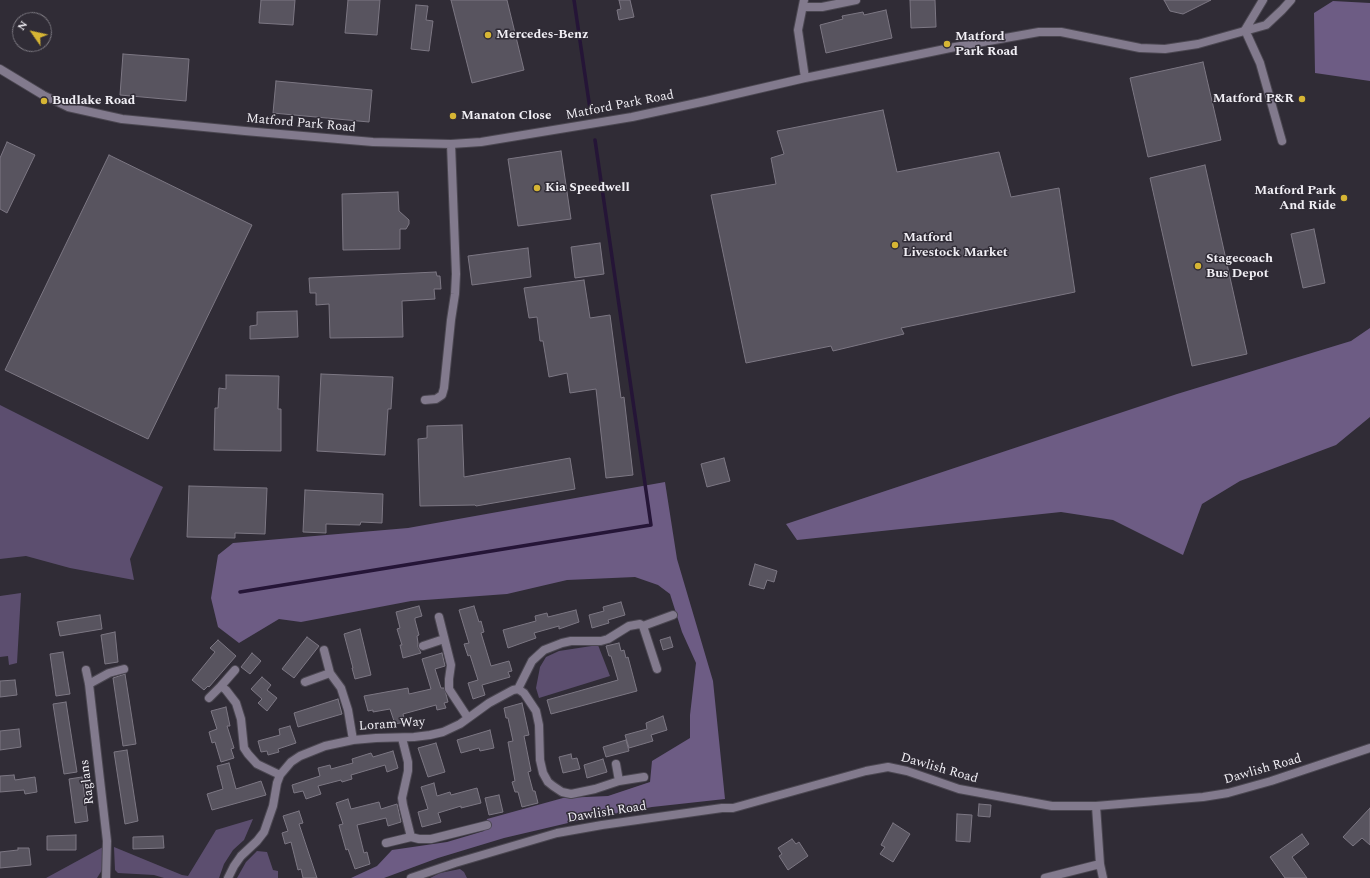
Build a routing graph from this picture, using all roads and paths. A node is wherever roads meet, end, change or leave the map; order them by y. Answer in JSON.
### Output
{"nodes":[{"id":1,"x":856,"y":0,"type":"edge"},
{"id":2,"x":1263,"y":0,"type":"edge"},
{"id":3,"x":1291,"y":0,"type":"edge"},
{"id":4,"x":804,"y":3,"type":"edge"},
{"id":5,"x":1245,"y":30,"type":"junction"},
{"id":6,"x":0,"y":69,"type":"edge"},
{"id":7,"x":805,"y":78,"type":"junction"},
{"id":8,"x":1282,"y":141,"type":"dead end"},
{"id":9,"x":451,"y":144,"type":"junction"},
{"id":10,"x":425,"y":400,"type":"dead end"},
{"id":11,"x":673,"y":615,"type":"dead end"},
{"id":12,"x":439,"y":617,"type":"dead end"},
{"id":13,"x":643,"y":626,"type":"junction"},
{"id":14,"x":444,"y":639,"type":"junction"},
{"id":15,"x":423,"y":646,"type":"dead end"},
{"id":16,"x":324,"y":650,"type":"dead end"},
{"id":17,"x":124,"y":669,"type":"dead end"},
{"id":18,"x":657,"y":669,"type":"dead end"},
{"id":19,"x":86,"y":670,"type":"dead end"},
{"id":20,"x":235,"y":670,"type":"dead end"},
{"id":21,"x":330,"y":673,"type":"junction"},
{"id":22,"x":305,"y":682,"type":"dead end"},
{"id":23,"x":88,"y":684,"type":"junction"},
{"id":24,"x":221,"y":686,"type":"junction"},
{"id":25,"x":518,"y":689,"type":"junction"},
{"id":26,"x":208,"y":698,"type":"dead end"},
{"id":27,"x":468,"y":718,"type":"junction"},
{"id":28,"x":402,"y":738,"type":"junction"},
{"id":29,"x":353,"y":740,"type":"junction"},
{"id":30,"x":1370,"y":748,"type":"edge"},
{"id":31,"x":616,"y":764,"type":"dead end"},
{"id":32,"x":280,"y":775,"type":"junction"},
{"id":33,"x":644,"y":777,"type":"dead end"},
{"id":34,"x":619,"y":781,"type":"junction"},
{"id":35,"x":1096,"y":806,"type":"junction"},
{"id":36,"x":487,"y":825,"type":"dead end"},
{"id":37,"x":411,"y":837,"type":"junction"},
{"id":38,"x":386,"y":843,"type":"dead end"},
{"id":39,"x":1100,"y":864,"type":"junction"},
{"id":40,"x":106,"y":878,"type":"edge"},
{"id":41,"x":228,"y":878,"type":"edge"},
{"id":42,"x":411,"y":878,"type":"edge"},
{"id":43,"x":1045,"y":878,"type":"edge"},
{"id":44,"x":1103,"y":878,"type":"edge"}],
"edges":[{"from":1,"to":4,"type":"street"},
{"from":2,"to":5,"type":"street"},
{"from":3,"to":5,"type":"street","name":"Matford Park Road"},
{"from":4,"to":7,"type":"street"},
{"from":5,"to":7,"type":"street","name":"Matford Park Road"},
{"from":5,"to":8,"type":"street"},
{"from":6,"to":9,"type":"street","name":"Matford Park Road"},
{"from":7,"to":9,"type":"street","name":"Matford Park Road"},
{"from":9,"to":10,"type":"street"},
{"from":11,"to":13,"type":"street"},
{"from":12,"to":14,"type":"street"},
{"from":13,"to":18,"type":"street"},
{"from":13,"to":25,"type":"street"},
{"from":14,"to":15,"type":"street"},
{"from":14,"to":27,"type":"street"},
{"from":16,"to":21,"type":"street"},
{"from":17,"to":23,"type":"street"},
{"from":19,"to":23,"type":"street","name":"Raglans"},
{"from":20,"to":24,"type":"street"},
{"from":21,"to":22,"type":"street"},
{"from":21,"to":29,"type":"street"},
{"from":23,"to":40,"type":"street","name":"Raglans"},
{"from":24,"to":26,"type":"street"},
{"from":24,"to":32,"type":"street"},
{"from":25,"to":27,"type":"street","name":"Loram Way"},
{"from":25,"to":34,"type":"street"},
{"from":27,"to":28,"type":"street","name":"Loram Way"},
{"from":28,"to":29,"type":"street","name":"Loram Way"},
{"from":28,"to":37,"type":"street"},
{"from":29,"to":32,"type":"street","name":"Loram Way"},
{"from":30,"to":35,"type":"street","name":"Dawlish Road"},
{"from":31,"to":34,"type":"street"},
{"from":32,"to":41,"type":"street","name":"Loram Way"},
{"from":33,"to":34,"type":"street"},
{"from":35,"to":39,"type":"street"},
{"from":35,"to":42,"type":"street","name":"Dawlish Road"},
{"from":36,"to":37,"type":"street"},
{"from":37,"to":38,"type":"street"},
{"from":39,"to":43,"type":"street"},
{"from":39,"to":44,"type":"street"}]}
